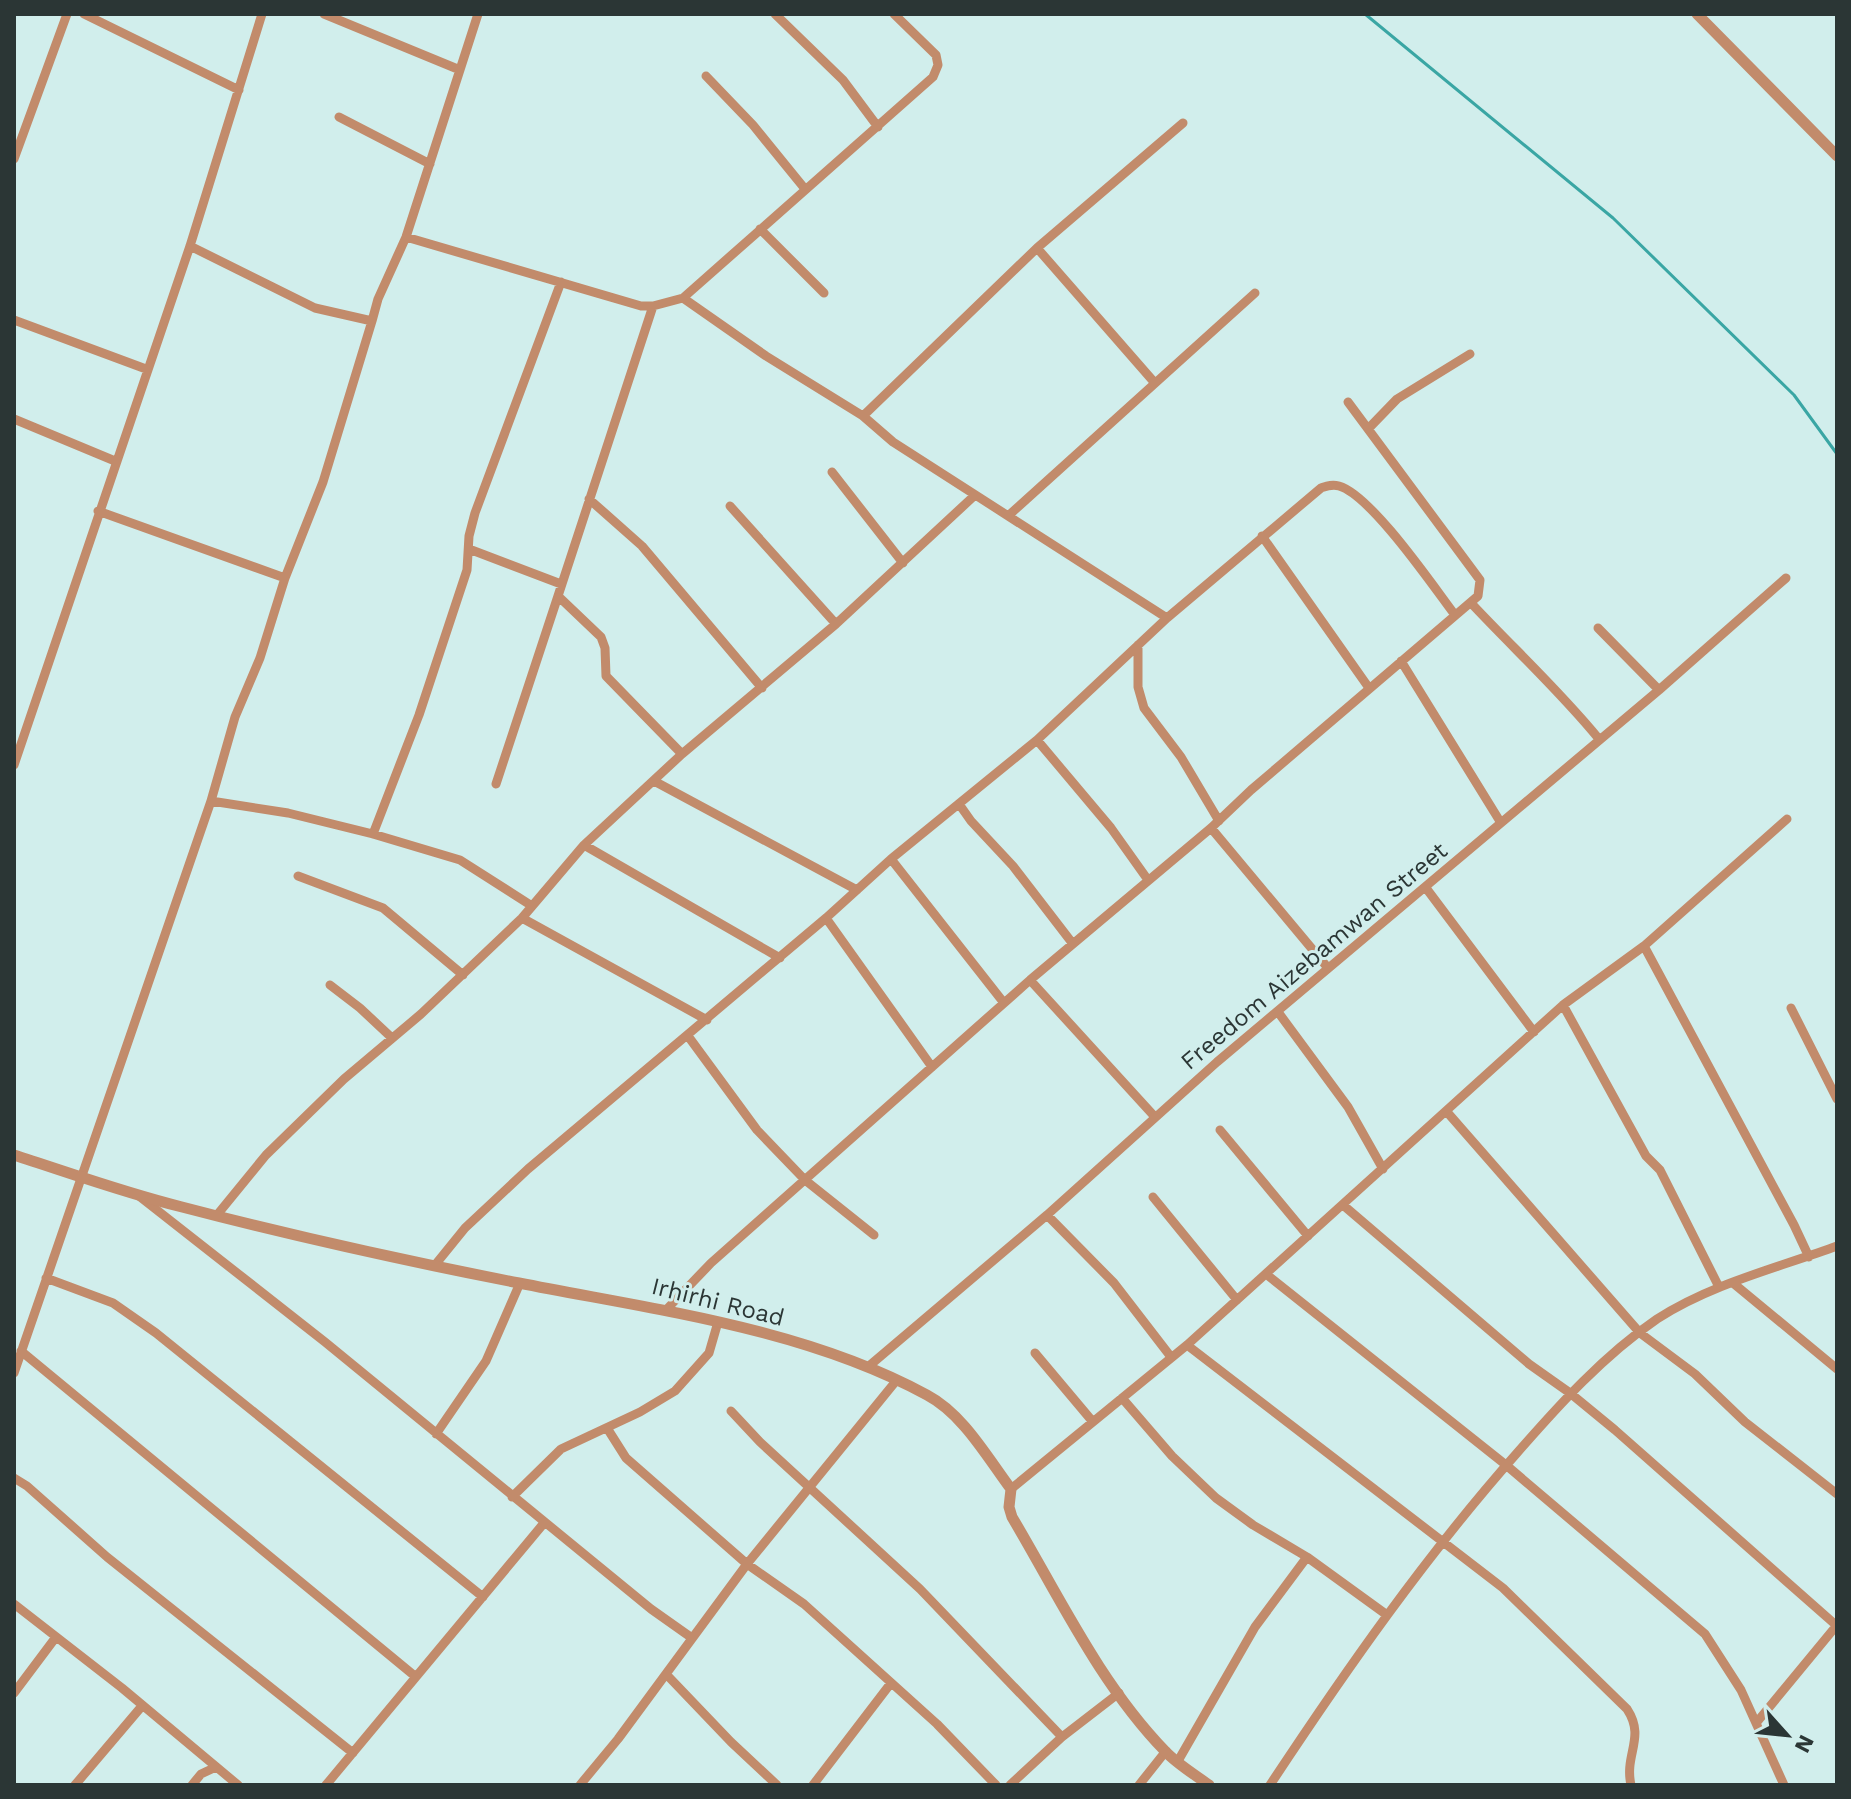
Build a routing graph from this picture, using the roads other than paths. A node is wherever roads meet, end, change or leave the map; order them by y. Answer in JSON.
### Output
{"nodes":[{"id":1,"x":67,"y":14,"type":"edge"},
{"id":2,"x":84,"y":14,"type":"edge"},
{"id":3,"x":262,"y":14,"type":"edge"},
{"id":4,"x":324,"y":14,"type":"edge"},
{"id":5,"x":478,"y":14,"type":"edge"},
{"id":6,"x":775,"y":14,"type":"edge"},
{"id":7,"x":894,"y":14,"type":"edge"},
{"id":8,"x":1697,"y":14,"type":"edge"},
{"id":9,"x":460,"y":70,"type":"junction"},
{"id":10,"x":706,"y":76,"type":"dead end"},
{"id":11,"x":239,"y":90,"type":"junction"},
{"id":12,"x":339,"y":117,"type":"dead end"},
{"id":13,"x":1183,"y":123,"type":"dead end"},
{"id":14,"x":878,"y":127,"type":"junction"},
{"id":15,"x":1837,"y":156,"type":"edge"},
{"id":16,"x":14,"y":159,"type":"edge"},
{"id":17,"x":430,"y":164,"type":"junction"},
{"id":18,"x":805,"y":189,"type":"junction"},
{"id":19,"x":760,"y":229,"type":"junction"},
{"id":20,"x":406,"y":237,"type":"junction"},
{"id":21,"x":190,"y":246,"type":"junction"},
{"id":22,"x":1037,"y":248,"type":"junction"},
{"id":23,"x":561,"y":282,"type":"junction"},
{"id":24,"x":824,"y":293,"type":"dead end"},
{"id":25,"x":1255,"y":293,"type":"dead end"},
{"id":26,"x":683,"y":298,"type":"junction"},
{"id":27,"x":653,"y":306,"type":"junction"},
{"id":28,"x":14,"y":320,"type":"edge"},
{"id":29,"x":372,"y":321,"type":"junction"},
{"id":30,"x":1470,"y":354,"type":"dead end"},
{"id":31,"x":146,"y":369,"type":"junction"},
{"id":32,"x":1154,"y":382,"type":"junction"},
{"id":33,"x":1348,"y":402,"type":"dead end"},
{"id":34,"x":863,"y":416,"type":"junction"},
{"id":35,"x":14,"y":419,"type":"edge"},
{"id":36,"x":1368,"y":429,"type":"junction"},
{"id":37,"x":115,"y":461,"type":"junction"},
{"id":38,"x":832,"y":472,"type":"dead end"},
{"id":39,"x":974,"y":496,"type":"junction"},
{"id":40,"x":589,"y":499,"type":"junction"},
{"id":41,"x":730,"y":506,"type":"dead end"},
{"id":42,"x":98,"y":511,"type":"junction"},
{"id":43,"x":1008,"y":516,"type":"junction"},
{"id":44,"x":1262,"y":536,"type":"junction"},
{"id":45,"x":469,"y":549,"type":"junction"},
{"id":46,"x":903,"y":563,"type":"junction"},
{"id":47,"x":285,"y":578,"type":"junction"},
{"id":48,"x":1786,"y":578,"type":"dead end"},
{"id":49,"x":561,"y":584,"type":"junction"},
{"id":50,"x":558,"y":596,"type":"junction"},
{"id":51,"x":1471,"y":603,"type":"junction"},
{"id":52,"x":1455,"y":615,"type":"junction"},
{"id":53,"x":1167,"y":618,"type":"junction"},
{"id":54,"x":836,"y":624,"type":"junction"},
{"id":55,"x":1598,"y":628,"type":"dead end"},
{"id":56,"x":1138,"y":645,"type":"junction"},
{"id":57,"x":1401,"y":661,"type":"junction"},
{"id":58,"x":762,"y":688,"type":"junction"},
{"id":59,"x":1369,"y":688,"type":"junction"},
{"id":60,"x":1659,"y":690,"type":"junction"},
{"id":61,"x":14,"y":718,"type":"edge"},
{"id":62,"x":27,"y":723,"type":"junction"},
{"id":63,"x":1599,"y":739,"type":"junction"},
{"id":64,"x":1037,"y":740,"type":"junction"},
{"id":65,"x":682,"y":754,"type":"junction"},
{"id":66,"x":14,"y":765,"type":"edge"},
{"id":67,"x":654,"y":781,"type":"junction"},
{"id":68,"x":496,"y":784,"type":"dead end"},
{"id":69,"x":211,"y":801,"type":"junction"},
{"id":70,"x":959,"y":804,"type":"junction"},
{"id":71,"x":1787,"y":819,"type":"dead end"},
{"id":72,"x":1501,"y":823,"type":"junction"},
{"id":73,"x":1215,"y":824,"type":"junction"},
{"id":74,"x":373,"y":834,"type":"junction"},
{"id":75,"x":584,"y":845,"type":"junction"},
{"id":76,"x":891,"y":859,"type":"junction"},
{"id":77,"x":298,"y":876,"type":"dead end"},
{"id":78,"x":1148,"y":880,"type":"junction"},
{"id":79,"x":1426,"y":888,"type":"junction"},
{"id":80,"x":857,"y":890,"type":"junction"},
{"id":81,"x":532,"y":906,"type":"junction"},
{"id":82,"x":522,"y":918,"type":"junction"},
{"id":83,"x":826,"y":918,"type":"junction"},
{"id":84,"x":1073,"y":944,"type":"junction"},
{"id":85,"x":1644,"y":946,"type":"junction"},
{"id":86,"x":780,"y":958,"type":"junction"},
{"id":87,"x":1328,"y":968,"type":"junction"},
{"id":88,"x":463,"y":975,"type":"junction"},
{"id":89,"x":1030,"y":980,"type":"junction"},
{"id":90,"x":330,"y":985,"type":"dead end"},
{"id":91,"x":1004,"y":1003,"type":"junction"},
{"id":92,"x":1563,"y":1005,"type":"junction"},
{"id":93,"x":1791,"y":1008,"type":"dead end"},
{"id":94,"x":1278,"y":1012,"type":"junction"},
{"id":95,"x":707,"y":1020,"type":"junction"},
{"id":96,"x":1534,"y":1032,"type":"junction"},
{"id":97,"x":688,"y":1036,"type":"junction"},
{"id":98,"x":392,"y":1038,"type":"junction"},
{"id":99,"x":932,"y":1067,"type":"junction"},
{"id":100,"x":1837,"y":1099,"type":"edge"},
{"id":101,"x":1447,"y":1112,"type":"junction"},
{"id":102,"x":1155,"y":1117,"type":"junction"},
{"id":103,"x":1220,"y":1130,"type":"dead end"},
{"id":104,"x":14,"y":1155,"type":"edge"},
{"id":105,"x":1383,"y":1169,"type":"junction"},
{"id":106,"x":81,"y":1176,"type":"junction"},
{"id":107,"x":805,"y":1180,"type":"junction"},
{"id":108,"x":136,"y":1194,"type":"junction"},
{"id":109,"x":1153,"y":1197,"type":"dead end"},
{"id":110,"x":1343,"y":1205,"type":"junction"},
{"id":111,"x":217,"y":1215,"type":"junction"},
{"id":112,"x":1047,"y":1215,"type":"junction"},
{"id":113,"x":874,"y":1235,"type":"dead end"},
{"id":114,"x":1308,"y":1236,"type":"junction"},
{"id":115,"x":1834,"y":1250,"type":"edge"},
{"id":116,"x":1809,"y":1257,"type":"junction"},
{"id":117,"x":435,"y":1265,"type":"junction"},
{"id":118,"x":1266,"y":1274,"type":"junction"},
{"id":119,"x":46,"y":1278,"type":"junction"},
{"id":120,"x":520,"y":1283,"type":"junction"},
{"id":121,"x":1733,"y":1283,"type":"junction"},
{"id":122,"x":1719,"y":1287,"type":"junction"},
{"id":123,"x":1237,"y":1300,"type":"junction"},
{"id":124,"x":666,"y":1310,"type":"junction"},
{"id":125,"x":718,"y":1322,"type":"junction"},
{"id":126,"x":1640,"y":1333,"type":"junction"},
{"id":127,"x":1187,"y":1345,"type":"junction"},
{"id":128,"x":21,"y":1351,"type":"junction"},
{"id":129,"x":1035,"y":1353,"type":"dead end"},
{"id":130,"x":1171,"y":1357,"type":"junction"},
{"id":131,"x":869,"y":1366,"type":"junction"},
{"id":132,"x":1837,"y":1369,"type":"edge"},
{"id":133,"x":14,"y":1373,"type":"edge"},
{"id":134,"x":896,"y":1381,"type":"junction"},
{"id":135,"x":1570,"y":1393,"type":"junction"},
{"id":136,"x":1122,"y":1398,"type":"junction"},
{"id":137,"x":731,"y":1411,"type":"dead end"},
{"id":138,"x":1093,"y":1422,"type":"junction"},
{"id":139,"x":607,"y":1428,"type":"junction"},
{"id":140,"x":436,"y":1434,"type":"junction"},
{"id":141,"x":1506,"y":1465,"type":"junction"},
{"id":142,"x":14,"y":1478,"type":"edge"},
{"id":143,"x":811,"y":1486,"type":"junction"},
{"id":144,"x":1011,"y":1489,"type":"junction"},
{"id":145,"x":1837,"y":1494,"type":"edge"},
{"id":146,"x":512,"y":1497,"type":"junction"},
{"id":147,"x":544,"y":1523,"type":"junction"},
{"id":148,"x":1442,"y":1540,"type":"junction"},
{"id":149,"x":1307,"y":1557,"type":"junction"},
{"id":150,"x":747,"y":1564,"type":"junction"},
{"id":151,"x":483,"y":1597,"type":"junction"},
{"id":152,"x":14,"y":1604,"type":"edge"},
{"id":153,"x":1387,"y":1615,"type":"junction"},
{"id":154,"x":1837,"y":1625,"type":"edge"},
{"id":155,"x":56,"y":1637,"type":"junction"},
{"id":156,"x":692,"y":1638,"type":"junction"},
{"id":157,"x":666,"y":1674,"type":"junction"},
{"id":158,"x":416,"y":1677,"type":"junction"},
{"id":159,"x":891,"y":1683,"type":"junction"},
{"id":160,"x":14,"y":1693,"type":"edge"},
{"id":161,"x":1119,"y":1693,"type":"junction"},
{"id":162,"x":142,"y":1706,"type":"junction"},
{"id":163,"x":1757,"y":1722,"type":"junction"},
{"id":164,"x":1062,"y":1737,"type":"junction"},
{"id":165,"x":1166,"y":1751,"type":"junction"},
{"id":166,"x":353,"y":1753,"type":"junction"},
{"id":167,"x":1178,"y":1761,"type":"junction"},
{"id":168,"x":216,"y":1767,"type":"junction"},
{"id":169,"x":75,"y":1785,"type":"edge"},
{"id":170,"x":192,"y":1785,"type":"edge"},
{"id":171,"x":238,"y":1785,"type":"edge"},
{"id":172,"x":326,"y":1785,"type":"edge"},
{"id":173,"x":580,"y":1785,"type":"edge"},
{"id":174,"x":777,"y":1785,"type":"edge"},
{"id":175,"x":813,"y":1785,"type":"edge"},
{"id":176,"x":996,"y":1785,"type":"edge"},
{"id":177,"x":1010,"y":1785,"type":"edge"},
{"id":178,"x":1139,"y":1785,"type":"edge"},
{"id":179,"x":1209,"y":1785,"type":"edge"},
{"id":180,"x":1270,"y":1785,"type":"edge"},
{"id":181,"x":1631,"y":1785,"type":"edge"},
{"id":182,"x":1784,"y":1785,"type":"edge"}],
"edges":[{"from":1,"to":16,"type":"street"},
{"from":2,"to":11,"type":"street"},
{"from":3,"to":11,"type":"street"},
{"from":4,"to":9,"type":"street"},
{"from":5,"to":9,"type":"street"},
{"from":6,"to":14,"type":"street"},
{"from":7,"to":14,"type":"street"},
{"from":8,"to":15,"type":"street"},
{"from":9,"to":17,"type":"street"},
{"from":10,"to":18,"type":"street"},
{"from":11,"to":21,"type":"street"},
{"from":12,"to":17,"type":"street"},
{"from":13,"to":22,"type":"street"},
{"from":14,"to":18,"type":"street"},
{"from":17,"to":20,"type":"street"},
{"from":18,"to":19,"type":"street"},
{"from":19,"to":24,"type":"street"},
{"from":19,"to":26,"type":"street"},
{"from":20,"to":23,"type":"street"},
{"from":20,"to":29,"type":"street"},
{"from":21,"to":29,"type":"street"},
{"from":21,"to":31,"type":"street"},
{"from":22,"to":32,"type":"street"},
{"from":22,"to":34,"type":"street"},
{"from":23,"to":27,"type":"street"},
{"from":23,"to":45,"type":"street"},
{"from":25,"to":32,"type":"street"},
{"from":26,"to":27,"type":"street"},
{"from":26,"to":34,"type":"street"},
{"from":27,"to":40,"type":"street"},
{"from":28,"to":31,"type":"street"},
{"from":29,"to":47,"type":"street"},
{"from":30,"to":36,"type":"street"},
{"from":31,"to":37,"type":"street"},
{"from":32,"to":43,"type":"street"},
{"from":33,"to":36,"type":"street"},
{"from":34,"to":39,"type":"street"},
{"from":35,"to":37,"type":"street"},
{"from":36,"to":51,"type":"street"},
{"from":37,"to":42,"type":"street"},
{"from":38,"to":46,"type":"street"},
{"from":39,"to":43,"type":"street"},
{"from":39,"to":46,"type":"street"},
{"from":40,"to":49,"type":"street"},
{"from":40,"to":58,"type":"street"},
{"from":41,"to":54,"type":"street"},
{"from":42,"to":47,"type":"street"},
{"from":42,"to":62,"type":"street"},
{"from":43,"to":53,"type":"street"},
{"from":44,"to":52,"type":"street"},
{"from":44,"to":53,"type":"street"},
{"from":44,"to":59,"type":"street"},
{"from":45,"to":49,"type":"street"},
{"from":45,"to":74,"type":"street"},
{"from":46,"to":54,"type":"street"},
{"from":47,"to":69,"type":"street"},
{"from":48,"to":60,"type":"street","name":"Freedom Aizebamwan Street"},
{"from":49,"to":50,"type":"street"},
{"from":50,"to":65,"type":"street"},
{"from":50,"to":68,"type":"street"},
{"from":51,"to":52,"type":"street"},
{"from":51,"to":63,"type":"street"},
{"from":52,"to":57,"type":"street"},
{"from":53,"to":56,"type":"street"},
{"from":54,"to":58,"type":"street"},
{"from":55,"to":60,"type":"street"},
{"from":56,"to":64,"type":"street"},
{"from":56,"to":73,"type":"street"},
{"from":57,"to":59,"type":"street"},
{"from":57,"to":72,"type":"street"},
{"from":58,"to":65,"type":"street"},
{"from":59,"to":73,"type":"street"},
{"from":60,"to":63,"type":"street","name":"Freedom Aizebamwan Street"},
{"from":61,"to":62,"type":"street"},
{"from":62,"to":66,"type":"street"},
{"from":63,"to":72,"type":"street","name":"Freedom Aizebamwan Street"},
{"from":64,"to":70,"type":"street"},
{"from":64,"to":78,"type":"street"},
{"from":65,"to":67,"type":"street"},
{"from":67,"to":75,"type":"street"},
{"from":67,"to":80,"type":"street"},
{"from":69,"to":74,"type":"street"},
{"from":69,"to":106,"type":"street"},
{"from":70,"to":76,"type":"street"},
{"from":70,"to":84,"type":"street"},
{"from":71,"to":85,"type":"street"},
{"from":72,"to":79,"type":"street","name":"Freedom Aizebamwan Street"},
{"from":73,"to":78,"type":"street"},
{"from":73,"to":87,"type":"street"},
{"from":74,"to":81,"type":"street"},
{"from":75,"to":81,"type":"street"},
{"from":75,"to":86,"type":"street"},
{"from":76,"to":80,"type":"street"},
{"from":76,"to":91,"type":"street"},
{"from":77,"to":88,"type":"street"},
{"from":78,"to":84,"type":"street"},
{"from":79,"to":87,"type":"street","name":"Freedom Aizebamwan Street"},
{"from":79,"to":96,"type":"street"},
{"from":80,"to":83,"type":"street"},
{"from":81,"to":82,"type":"street"},
{"from":82,"to":88,"type":"street"},
{"from":82,"to":95,"type":"street"},
{"from":83,"to":86,"type":"street"},
{"from":83,"to":99,"type":"street"},
{"from":84,"to":89,"type":"street"},
{"from":85,"to":92,"type":"street"},
{"from":85,"to":116,"type":"street"},
{"from":86,"to":95,"type":"street"},
{"from":87,"to":94,"type":"street","name":"Freedom Aizebamwan Street"},
{"from":88,"to":98,"type":"street"},
{"from":89,"to":91,"type":"street"},
{"from":89,"to":102,"type":"street"},
{"from":90,"to":98,"type":"street"},
{"from":91,"to":99,"type":"street"},
{"from":92,"to":96,"type":"street"},
{"from":92,"to":122,"type":"street"},
{"from":93,"to":100,"type":"street"},
{"from":94,"to":102,"type":"street","name":"Freedom Aizebamwan Street"},
{"from":94,"to":105,"type":"street"},
{"from":95,"to":97,"type":"street"},
{"from":96,"to":101,"type":"street"},
{"from":97,"to":107,"type":"street"},
{"from":97,"to":117,"type":"street"},
{"from":98,"to":111,"type":"street"},
{"from":99,"to":107,"type":"street"},
{"from":101,"to":105,"type":"street"},
{"from":101,"to":126,"type":"street"},
{"from":102,"to":112,"type":"street","name":"Freedom Aizebamwan Street"},
{"from":103,"to":114,"type":"street"},
{"from":104,"to":106,"type":"street","name":"Irhirhi Road"},
{"from":105,"to":110,"type":"street"},
{"from":106,"to":108,"type":"street","name":"Irhirhi Road"},
{"from":106,"to":119,"type":"street"},
{"from":107,"to":113,"type":"street"},
{"from":107,"to":124,"type":"street"},
{"from":108,"to":111,"type":"street","name":"Irhirhi Road"},
{"from":108,"to":140,"type":"street"},
{"from":109,"to":123,"type":"street"},
{"from":110,"to":114,"type":"street"},
{"from":110,"to":135,"type":"street"},
{"from":111,"to":117,"type":"street","name":"Irhirhi Road"},
{"from":112,"to":130,"type":"street"},
{"from":112,"to":131,"type":"street","name":"Freedom Aizebamwan Street"},
{"from":114,"to":118,"type":"street"},
{"from":115,"to":116,"type":"street"},
{"from":116,"to":121,"type":"street"},
{"from":117,"to":120,"type":"street","name":"Irhirhi Road"},
{"from":118,"to":123,"type":"street"},
{"from":118,"to":141,"type":"street"},
{"from":119,"to":128,"type":"street"},
{"from":119,"to":151,"type":"street"},
{"from":120,"to":124,"type":"street","name":"Irhirhi Road"},
{"from":120,"to":140,"type":"street"},
{"from":121,"to":122,"type":"street"},
{"from":121,"to":132,"type":"street"},
{"from":122,"to":126,"type":"street"},
{"from":123,"to":127,"type":"street"},
{"from":124,"to":125,"type":"street","name":"Irhirhi Road"},
{"from":125,"to":131,"type":"street","name":"Irhirhi Road"},
{"from":125,"to":139,"type":"street"},
{"from":126,"to":135,"type":"street"},
{"from":126,"to":145,"type":"street"},
{"from":127,"to":130,"type":"street"},
{"from":127,"to":148,"type":"street"},
{"from":128,"to":133,"type":"street"},
{"from":128,"to":158,"type":"street"},
{"from":129,"to":138,"type":"street"},
{"from":130,"to":136,"type":"street"},
{"from":131,"to":134,"type":"street","name":"Irhirhi Road"},
{"from":134,"to":143,"type":"street"},
{"from":134,"to":144,"type":"street","name":"Irhirhi Road"},
{"from":135,"to":141,"type":"street"},
{"from":135,"to":154,"type":"street"},
{"from":136,"to":138,"type":"street"},
{"from":136,"to":149,"type":"street"},
{"from":137,"to":143,"type":"street"},
{"from":138,"to":144,"type":"street"},
{"from":139,"to":146,"type":"street"},
{"from":139,"to":150,"type":"street"},
{"from":140,"to":146,"type":"street"},
{"from":141,"to":148,"type":"street"},
{"from":141,"to":163,"type":"street"},
{"from":142,"to":166,"type":"street"},
{"from":143,"to":150,"type":"street"},
{"from":143,"to":164,"type":"street"},
{"from":144,"to":161,"type":"street","name":"Irhirhi Road"},
{"from":146,"to":147,"type":"street"},
{"from":147,"to":151,"type":"street"},
{"from":147,"to":156,"type":"street"},
{"from":148,"to":153,"type":"street"},
{"from":148,"to":181,"type":"street"},
{"from":149,"to":153,"type":"street"},
{"from":149,"to":167,"type":"street"},
{"from":150,"to":156,"type":"street"},
{"from":150,"to":159,"type":"street"},
{"from":151,"to":158,"type":"street"},
{"from":152,"to":155,"type":"street"},
{"from":153,"to":180,"type":"street"},
{"from":154,"to":163,"type":"street"},
{"from":155,"to":160,"type":"street"},
{"from":155,"to":162,"type":"street"},
{"from":156,"to":157,"type":"street"},
{"from":157,"to":173,"type":"street"},
{"from":157,"to":174,"type":"street"},
{"from":158,"to":166,"type":"street"},
{"from":159,"to":175,"type":"street"},
{"from":159,"to":176,"type":"street"},
{"from":161,"to":164,"type":"street"},
{"from":161,"to":165,"type":"street","name":"Irhirhi Road"},
{"from":162,"to":168,"type":"street"},
{"from":162,"to":169,"type":"street"},
{"from":163,"to":182,"type":"street"},
{"from":164,"to":177,"type":"street"},
{"from":165,"to":167,"type":"street","name":"Irhirhi Road"},
{"from":165,"to":178,"type":"street"},
{"from":166,"to":172,"type":"street"},
{"from":167,"to":179,"type":"street","name":"Irhirhi Road"},
{"from":168,"to":170,"type":"street"},
{"from":168,"to":171,"type":"street"}]}
